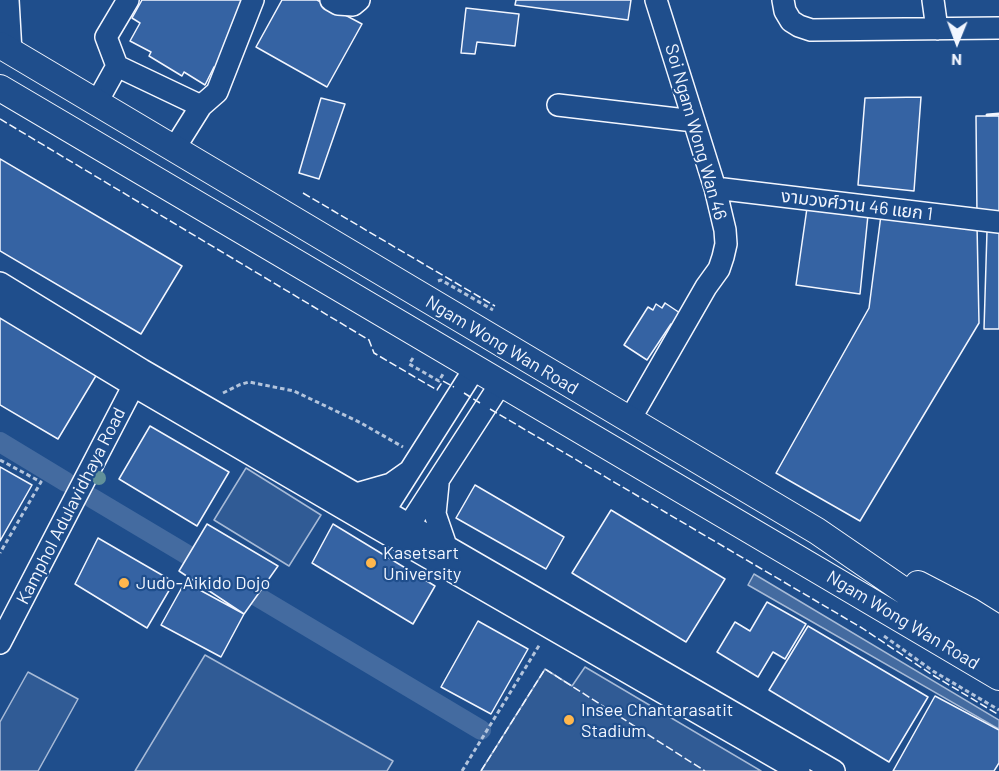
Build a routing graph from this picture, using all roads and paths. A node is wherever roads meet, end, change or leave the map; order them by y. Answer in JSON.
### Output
{"nodes":[{"id":1,"x":8,"y":0,"type":"edge"},
{"id":2,"x":128,"y":0,"type":"edge"},
{"id":3,"x":253,"y":0,"type":"edge"},
{"id":4,"x":331,"y":0,"type":"edge"},
{"id":5,"x":359,"y":0,"type":"edge"},
{"id":6,"x":656,"y":0,"type":"edge"},
{"id":7,"x":783,"y":0,"type":"edge"},
{"id":8,"x":933,"y":0,"type":"edge"},
{"id":9,"x":999,"y":28,"type":"edge"},
{"id":10,"x":937,"y":29,"type":"junction"},
{"id":11,"x":5,"y":48,"type":"edge"},
{"id":12,"x":117,"y":66,"type":"junction"},
{"id":13,"x":0,"y":87,"type":"edge"},
{"id":14,"x":97,"y":102,"type":"junction"},
{"id":15,"x":558,"y":105,"type":"dead end"},
{"id":16,"x":201,"y":106,"type":"junction"},
{"id":17,"x":694,"y":121,"type":"junction"},
{"id":18,"x":174,"y":149,"type":"junction"},
{"id":19,"x":715,"y":188,"type":"junction"},
{"id":20,"x":999,"y":222,"type":"edge"},
{"id":21,"x":437,"y":282,"type":"dead end"},
{"id":22,"x":0,"y":283,"type":"edge"},
{"id":23,"x":0,"y":305,"type":"edge"},
{"id":24,"x":493,"y":310,"type":"dead end"},
{"id":25,"x":413,"y":358,"type":"dead end"},
{"id":26,"x":475,"y":368,"type":"junction"},
{"id":27,"x":138,"y":378,"type":"junction"},
{"id":28,"x":439,"y":381,"type":"dead end"},
{"id":29,"x":501,"y":383,"type":"junction"},
{"id":30,"x":219,"y":396,"type":"dead end"},
{"id":31,"x":629,"y":421,"type":"junction"},
{"id":32,"x":0,"y":460,"type":"edge"},
{"id":33,"x":409,"y":460,"type":"junction"},
{"id":34,"x":440,"y":478,"type":"junction"},
{"id":35,"x":357,"y":494,"type":"junction"},
{"id":36,"x":380,"y":519,"type":"junction"},
{"id":37,"x":817,"y":531,"type":"junction"},
{"id":38,"x":404,"y":533,"type":"junction"},
{"id":39,"x":446,"y":546,"type":"junction"},
{"id":40,"x":0,"y":553,"type":"edge"},
{"id":41,"x":799,"y":559,"type":"junction"},
{"id":42,"x":999,"y":629,"type":"edge"},
{"id":43,"x":544,"y":636,"type":"dead end"},
{"id":44,"x":0,"y":643,"type":"edge"},
{"id":45,"x":999,"y":653,"type":"edge"},
{"id":46,"x":999,"y":678,"type":"edge"},
{"id":47,"x":999,"y":697,"type":"edge"},
{"id":48,"x":462,"y":771,"type":"edge"},
{"id":49,"x":799,"y":771,"type":"edge"},
{"id":50,"x":834,"y":771,"type":"edge"}],
"edges":[{"from":1,"to":11,"type":"street"},
{"from":2,"to":12,"type":"street"},
{"from":3,"to":16,"type":"street"},
{"from":4,"to":5,"type":"street"},
{"from":6,"to":17,"type":"street","name":"Soi Ngam Wong Wan 46"},
{"from":7,"to":10,"type":"street"},
{"from":8,"to":10,"type":"street"},
{"from":9,"to":10,"type":"street"},
{"from":11,"to":14,"type":"main road","name":"Ngam Wong Wan Road"},
{"from":12,"to":14,"type":"street"},
{"from":12,"to":16,"type":"street"},
{"from":13,"to":26,"type":"main road","name":"Ngam Wong Wan Road"},
{"from":14,"to":18,"type":"main road","name":"Ngam Wong Wan Road"},
{"from":15,"to":17,"type":"street"},
{"from":16,"to":18,"type":"street"},
{"from":17,"to":19,"type":"street","name":"Soi Ngam Wong Wan 46"},
{"from":18,"to":31,"type":"main road","name":"Ngam Wong Wan Road"},
{"from":19,"to":20,"type":"street","name":"งามวงศ์วาน 46 แยก 1"},
{"from":19,"to":31,"type":"street","name":"Soi Ngam Wong Wan 46"},
{"from":21,"to":24,"type":"path"},
{"from":22,"to":27,"type":"street"},
{"from":23,"to":27,"type":"street"},
{"from":25,"to":28,"type":"path"},
{"from":26,"to":29,"type":"main road","name":"Ngam Wong Wan Road"},
{"from":26,"to":33,"type":"street"},
{"from":27,"to":35,"type":"street"},
{"from":27,"to":36,"type":"street"},
{"from":27,"to":44,"type":"street","name":"Kamphol Adulavidhaya Road"},
{"from":29,"to":34,"type":"street"},
{"from":29,"to":41,"type":"main road","name":"Ngam Wong Wan Road"},
{"from":30,"to":33,"type":"path"},
{"from":31,"to":37,"type":"main road","name":"Ngam Wong Wan Road"},
{"from":32,"to":40,"type":"path"},
{"from":33,"to":35,"type":"street"},
{"from":33,"to":36,"type":"street"},
{"from":34,"to":38,"type":"street"},
{"from":34,"to":39,"type":"street"},
{"from":35,"to":36,"type":"street"},
{"from":36,"to":38,"type":"street"},
{"from":37,"to":42,"type":"main road"},
{"from":37,"to":45,"type":"main road","name":"Ngam Wong Wan Road"},
{"from":38,"to":39,"type":"street"},
{"from":38,"to":49,"type":"street"},
{"from":39,"to":50,"type":"street"},
{"from":41,"to":46,"type":"main road","name":"Ngam Wong Wan Road"},
{"from":41,"to":47,"type":"main road"},
{"from":43,"to":48,"type":"path"}]}
